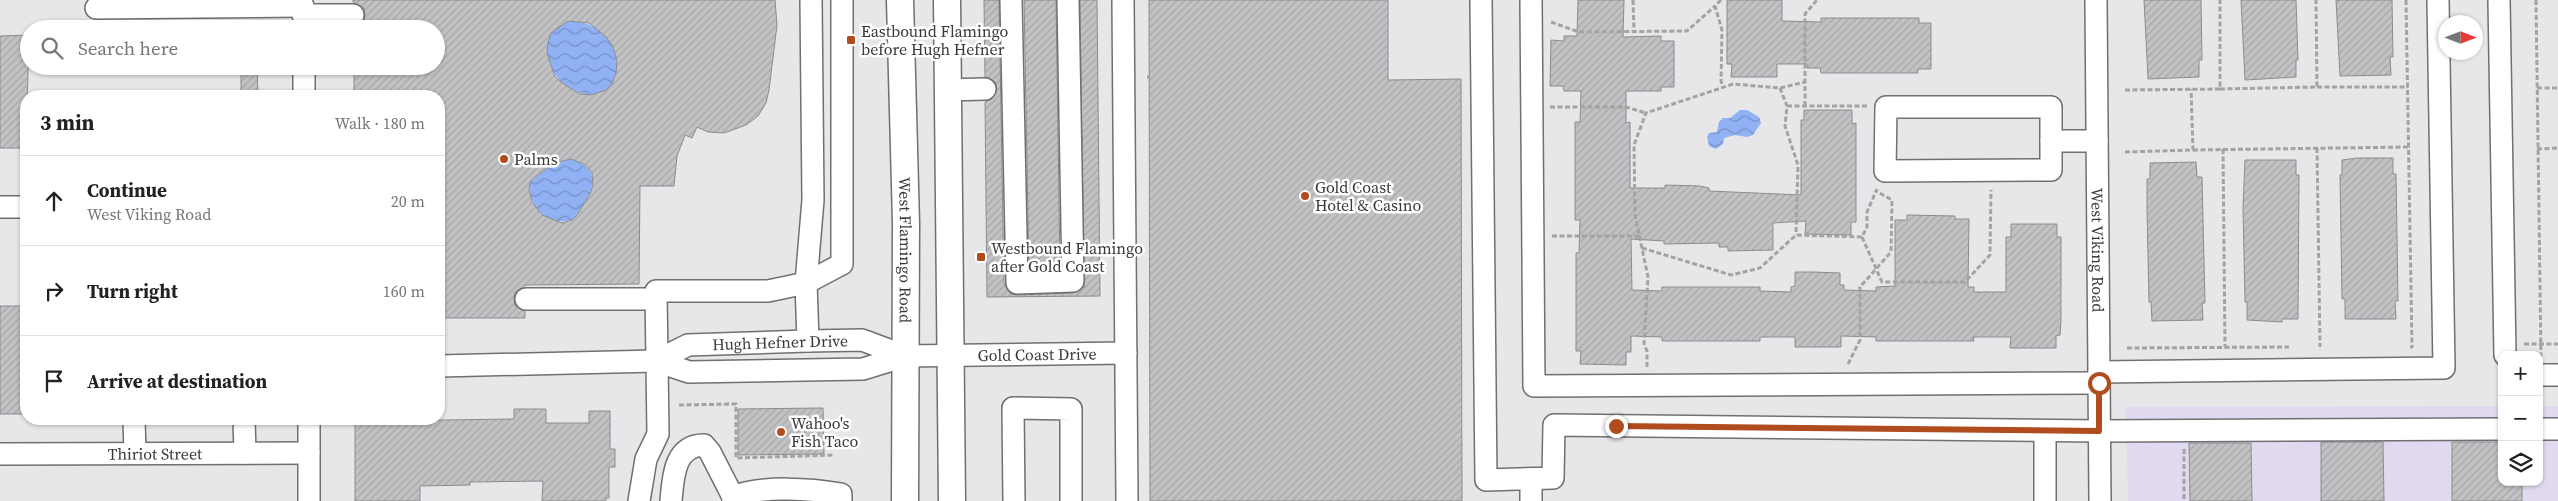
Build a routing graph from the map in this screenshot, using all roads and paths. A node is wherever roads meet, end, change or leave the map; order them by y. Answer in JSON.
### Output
{"nodes":[{"id":1,"x":811,"y":0,"type":"edge"},
{"id":2,"x":842,"y":0,"type":"edge"},
{"id":3,"x":900,"y":0,"type":"edge"},
{"id":4,"x":947,"y":0,"type":"edge"},
{"id":5,"x":1011,"y":0,"type":"edge"},
{"id":6,"x":1068,"y":0,"type":"edge"},
{"id":7,"x":1123,"y":0,"type":"edge"},
{"id":8,"x":1481,"y":0,"type":"edge"},
{"id":9,"x":1633,"y":0,"type":"edge"},
{"id":10,"x":1721,"y":0,"type":"edge"},
{"id":11,"x":1817,"y":0,"type":"edge"},
{"id":12,"x":2096,"y":0,"type":"edge"},
{"id":13,"x":2220,"y":0,"type":"edge"},
{"id":14,"x":2316,"y":0,"type":"edge"},
{"id":15,"x":2406,"y":0,"type":"edge"},
{"id":16,"x":2438,"y":0,"type":"edge"},
{"id":17,"x":2499,"y":0,"type":"edge"},
{"id":18,"x":2536,"y":0,"type":"edge"},
{"id":19,"x":255,"y":3,"type":"edge"},
{"id":20,"x":156,"y":4,"type":"edge"},
{"id":21,"x":1715,"y":6,"type":"junction"},
{"id":22,"x":96,"y":8,"type":"dead end"},
{"id":23,"x":1531,"y":8,"type":"edge"},
{"id":24,"x":303,"y":12,"type":"edge"},
{"id":25,"x":353,"y":15,"type":"dead end"},
{"id":26,"x":1634,"y":32,"type":"junction"},
{"id":27,"x":304,"y":75,"type":"edge"},
{"id":28,"x":1806,"y":82,"type":"junction"},
{"id":29,"x":2317,"y":87,"type":"junction"},
{"id":30,"x":2408,"y":87,"type":"junction"},
{"id":31,"x":1723,"y":88,"type":"junction"},
{"id":32,"x":1780,"y":88,"type":"junction"},
{"id":33,"x":2537,"y":88,"type":"junction"},
{"id":34,"x":2558,"y":88,"type":"edge"},
{"id":35,"x":985,"y":89,"type":"dead end"},
{"id":36,"x":2192,"y":89,"type":"junction"},
{"id":37,"x":2220,"y":89,"type":"junction"},
{"id":38,"x":304,"y":90,"type":"edge"},
{"id":39,"x":947,"y":90,"type":"junction"},
{"id":40,"x":2125,"y":90,"type":"dead end"},
{"id":41,"x":1787,"y":106,"type":"junction"},
{"id":42,"x":1806,"y":106,"type":"junction"},
{"id":43,"x":1886,"y":107,"type":"junction"},
{"id":44,"x":1532,"y":108,"type":"junction"},
{"id":45,"x":1646,"y":112,"type":"junction"},
{"id":46,"x":2051,"y":141,"type":"junction"},
{"id":47,"x":2097,"y":141,"type":"junction"},
{"id":48,"x":2408,"y":147,"type":"junction"},
{"id":49,"x":2317,"y":148,"type":"junction"},
{"id":50,"x":2558,"y":148,"type":"edge"},
{"id":51,"x":2537,"y":149,"type":"junction"},
{"id":52,"x":2193,"y":150,"type":"junction"},
{"id":53,"x":2223,"y":150,"type":"junction"},
{"id":54,"x":2125,"y":152,"type":"dead end"},
{"id":55,"x":1991,"y":170,"type":"junction"},
{"id":56,"x":1885,"y":171,"type":"junction"},
{"id":57,"x":1876,"y":191,"type":"junction"},
{"id":58,"x":0,"y":207,"type":"edge"},
{"id":59,"x":20,"y":207,"type":"edge"},
{"id":60,"x":1796,"y":235,"type":"junction"},
{"id":61,"x":1533,"y":236,"type":"junction"},
{"id":62,"x":1639,"y":236,"type":"junction"},
{"id":63,"x":1862,"y":237,"type":"junction"},
{"id":64,"x":1642,"y":248,"type":"junction"},
{"id":65,"x":1876,"y":269,"type":"junction"},
{"id":66,"x":806,"y":282,"type":"junction"},
{"id":67,"x":526,"y":299,"type":"dead end"},
{"id":68,"x":656,"y":299,"type":"junction"},
{"id":69,"x":808,"y":341,"type":"junction"},
{"id":70,"x":2541,"y":344,"type":"junction"},
{"id":71,"x":2558,"y":344,"type":"edge"},
{"id":72,"x":2225,"y":347,"type":"junction"},
{"id":73,"x":2292,"y":347,"type":"dead end"},
{"id":74,"x":2311,"y":347,"type":"dead end"},
{"id":75,"x":2320,"y":347,"type":"junction"},
{"id":76,"x":2330,"y":347,"type":"dead end"},
{"id":77,"x":2403,"y":347,"type":"dead end"},
{"id":78,"x":2127,"y":348,"type":"dead end"},
{"id":79,"x":2505,"y":350,"type":"edge"},
{"id":80,"x":1126,"y":353,"type":"junction"},
{"id":81,"x":949,"y":354,"type":"junction"},
{"id":82,"x":905,"y":356,"type":"junction"},
{"id":83,"x":656,"y":361,"type":"junction"},
{"id":84,"x":445,"y":366,"type":"edge"},
{"id":85,"x":2546,"y":375,"type":"edge"},
{"id":86,"x":2099,"y":378,"type":"junction"},
{"id":87,"x":1838,"y":384,"type":"junction"},
{"id":88,"x":1647,"y":385,"type":"junction"},
{"id":89,"x":679,"y":405,"type":"dead end"},
{"id":90,"x":134,"y":425,"type":"edge"},
{"id":91,"x":244,"y":425,"type":"edge"},
{"id":92,"x":309,"y":425,"type":"edge"},
{"id":93,"x":2498,"y":429,"type":"edge"},
{"id":94,"x":2543,"y":429,"type":"edge"},
{"id":95,"x":2558,"y":429,"type":"edge"},
{"id":96,"x":2045,"y":431,"type":"junction"},
{"id":97,"x":2099,"y":431,"type":"junction"},
{"id":98,"x":2184,"y":443,"type":"dead end"},
{"id":99,"x":135,"y":453,"type":"junction"},
{"id":100,"x":245,"y":453,"type":"junction"},
{"id":101,"x":309,"y":453,"type":"junction"},
{"id":102,"x":0,"y":454,"type":"edge"},
{"id":103,"x":836,"y":456,"type":"dead end"},
{"id":104,"x":1531,"y":479,"type":"junction"},
{"id":105,"x":733,"y":499,"type":"edge"},
{"id":106,"x":309,"y":501,"type":"edge"},
{"id":107,"x":640,"y":501,"type":"edge"},
{"id":108,"x":672,"y":501,"type":"edge"},
{"id":109,"x":841,"y":501,"type":"edge"},
{"id":110,"x":905,"y":501,"type":"edge"},
{"id":111,"x":952,"y":501,"type":"edge"},
{"id":112,"x":1014,"y":501,"type":"edge"},
{"id":113,"x":1071,"y":501,"type":"edge"},
{"id":114,"x":1127,"y":501,"type":"edge"},
{"id":115,"x":1531,"y":501,"type":"edge"},
{"id":116,"x":2045,"y":501,"type":"edge"},
{"id":117,"x":2100,"y":501,"type":"edge"},
{"id":118,"x":2184,"y":501,"type":"edge"}],
"edges":[{"from":1,"to":66,"type":"street"},
{"from":2,"to":66,"type":"street"},
{"from":3,"to":82,"type":"main road","name":"West Flamingo Road"},
{"from":4,"to":39,"type":"main road"},
{"from":5,"to":6,"type":"street"},
{"from":7,"to":80,"type":"street"},
{"from":8,"to":104,"type":"street"},
{"from":9,"to":26,"type":"path"},
{"from":10,"to":21,"type":"path"},
{"from":11,"to":28,"type":"path"},
{"from":12,"to":47,"type":"street","name":"West Viking Road"},
{"from":13,"to":37,"type":"path"},
{"from":14,"to":29,"type":"path"},
{"from":15,"to":30,"type":"path"},
{"from":16,"to":86,"type":"street"},
{"from":17,"to":79,"type":"street"},
{"from":18,"to":33,"type":"path"},
{"from":19,"to":20,"type":"street"},
{"from":19,"to":24,"type":"street"},
{"from":20,"to":22,"type":"street"},
{"from":21,"to":26,"type":"path"},
{"from":21,"to":31,"type":"path"},
{"from":23,"to":26,"type":"path"},
{"from":23,"to":44,"type":"street"},
{"from":24,"to":25,"type":"street"},
{"from":27,"to":38,"type":"street"},
{"from":28,"to":32,"type":"path"},
{"from":28,"to":42,"type":"path"},
{"from":29,"to":30,"type":"path"},
{"from":29,"to":37,"type":"path"},
{"from":30,"to":48,"type":"path"},
{"from":31,"to":32,"type":"path"},
{"from":31,"to":45,"type":"path"},
{"from":32,"to":41,"type":"path"},
{"from":33,"to":34,"type":"path"},
{"from":33,"to":51,"type":"path"},
{"from":35,"to":39,"type":"street"},
{"from":36,"to":37,"type":"path"},
{"from":36,"to":40,"type":"path"},
{"from":36,"to":52,"type":"path"},
{"from":39,"to":81,"type":"main road"},
{"from":41,"to":42,"type":"path"},
{"from":41,"to":60,"type":"path"},
{"from":42,"to":43,"type":"path"},
{"from":43,"to":46,"type":"street"},
{"from":43,"to":56,"type":"street"},
{"from":44,"to":45,"type":"path"},
{"from":44,"to":61,"type":"street"},
{"from":45,"to":62,"type":"path"},
{"from":46,"to":47,"type":"street"},
{"from":46,"to":55,"type":"street"},
{"from":47,"to":86,"type":"street","name":"West Viking Road"},
{"from":48,"to":49,"type":"path"},
{"from":48,"to":77,"type":"path"},
{"from":49,"to":53,"type":"path"},
{"from":49,"to":75,"type":"path"},
{"from":50,"to":51,"type":"path"},
{"from":51,"to":70,"type":"path"},
{"from":52,"to":53,"type":"path"},
{"from":52,"to":54,"type":"path"},
{"from":53,"to":72,"type":"path"},
{"from":55,"to":56,"type":"street"},
{"from":55,"to":65,"type":"path"},
{"from":56,"to":57,"type":"path"},
{"from":57,"to":63,"type":"path"},
{"from":57,"to":65,"type":"path"},
{"from":58,"to":59,"type":"street"},
{"from":60,"to":63,"type":"path"},
{"from":60,"to":64,"type":"path"},
{"from":61,"to":62,"type":"path"},
{"from":61,"to":88,"type":"street"},
{"from":62,"to":64,"type":"path"},
{"from":63,"to":65,"type":"path"},
{"from":64,"to":88,"type":"path"},
{"from":65,"to":87,"type":"path"},
{"from":66,"to":68,"type":"street"},
{"from":66,"to":69,"type":"street"},
{"from":67,"to":68,"type":"street"},
{"from":68,"to":83,"type":"street"},
{"from":69,"to":82,"type":"street","name":"Hugh Hefner Drive"},
{"from":69,"to":83,"type":"street","name":"Hugh Hefner Drive"},
{"from":70,"to":71,"type":"path"},
{"from":70,"to":79,"type":"path"},
{"from":70,"to":85,"type":"path"},
{"from":72,"to":73,"type":"path"},
{"from":72,"to":78,"type":"path"},
{"from":74,"to":75,"type":"path"},
{"from":75,"to":76,"type":"path"},
{"from":80,"to":81,"type":"street","name":"Gold Coast Drive"},
{"from":80,"to":114,"type":"street"},
{"from":81,"to":82,"type":"street","name":"Hugh Hefner Drive"},
{"from":81,"to":111,"type":"main road"},
{"from":82,"to":83,"type":"street","name":"Hugh Hefner Drive"},
{"from":82,"to":110,"type":"main road","name":"West Flamingo Road"},
{"from":83,"to":84,"type":"street","name":"Hugh Hefner Drive"},
{"from":83,"to":107,"type":"street"},
{"from":86,"to":87,"type":"street"},
{"from":86,"to":97,"type":"street","name":"West Viking Road"},
{"from":87,"to":88,"type":"street"},
{"from":89,"to":103,"type":"path"},
{"from":90,"to":99,"type":"street"},
{"from":91,"to":100,"type":"street"},
{"from":92,"to":101,"type":"street"},
{"from":93,"to":97,"type":"street"},
{"from":94,"to":95,"type":"street"},
{"from":96,"to":97,"type":"street"},
{"from":96,"to":104,"type":"street"},
{"from":96,"to":116,"type":"street"},
{"from":97,"to":117,"type":"street","name":"West Viking Road"},
{"from":98,"to":118,"type":"path"},
{"from":99,"to":100,"type":"street","name":"Thiriot Street"},
{"from":99,"to":102,"type":"street","name":"Thiriot Street"},
{"from":100,"to":101,"type":"street","name":"Thiriot Street"},
{"from":101,"to":106,"type":"street"},
{"from":104,"to":115,"type":"street"},
{"from":105,"to":108,"type":"street"},
{"from":105,"to":109,"type":"street"},
{"from":112,"to":113,"type":"street"}]}
